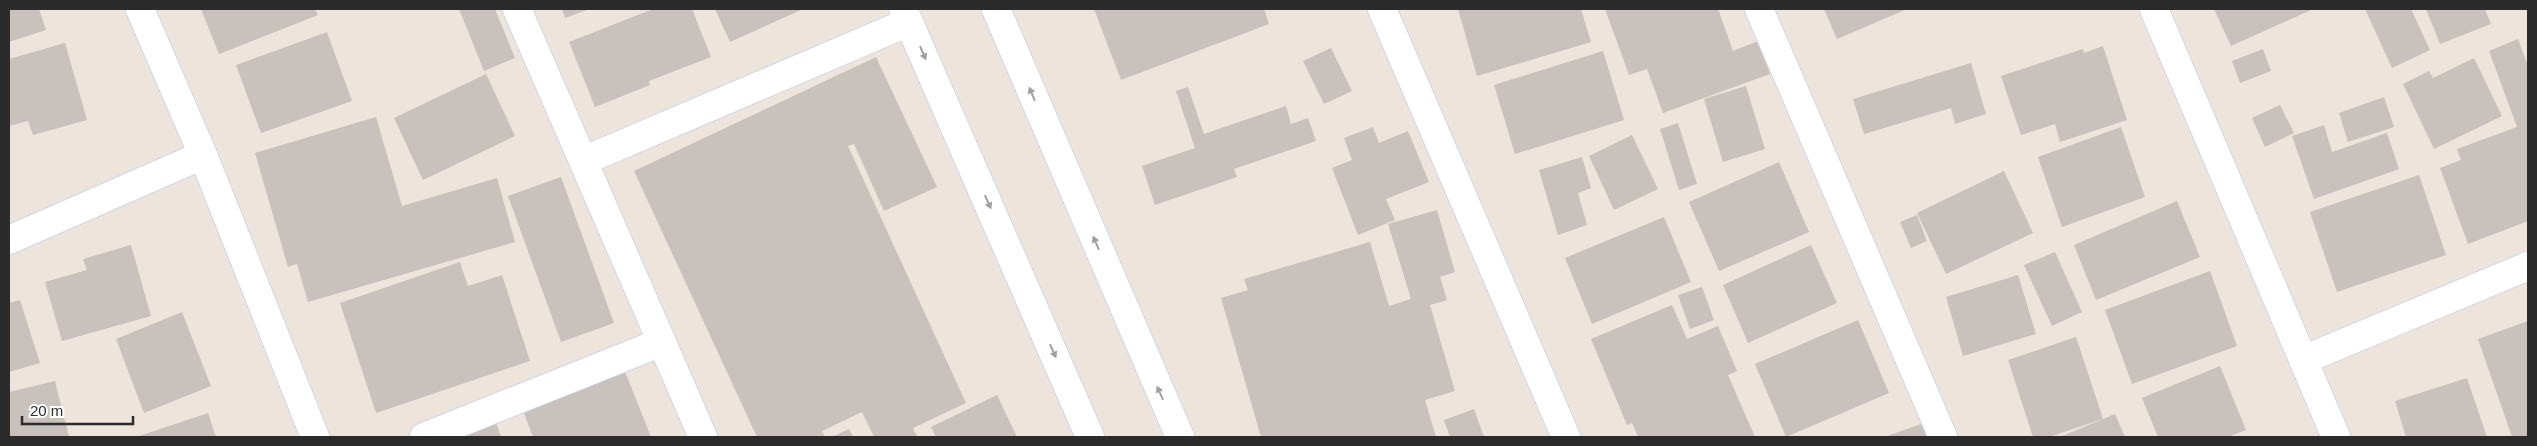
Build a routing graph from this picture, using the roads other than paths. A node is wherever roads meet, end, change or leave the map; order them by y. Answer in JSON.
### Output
{"nodes":[{"id":1,"x":140,"y":9,"type":"edge"},
{"id":2,"x":517,"y":9,"type":"edge"},
{"id":3,"x":996,"y":9,"type":"edge"},
{"id":4,"x":1382,"y":9,"type":"edge"},
{"id":5,"x":1758,"y":9,"type":"edge"},
{"id":6,"x":2154,"y":9,"type":"edge"},
{"id":7,"x":906,"y":15,"type":"edge"},
{"id":8,"x":203,"y":155,"type":"junction"},
{"id":9,"x":583,"y":161,"type":"junction"},
{"id":10,"x":9,"y":240,"type":"edge"},
{"id":11,"x":2528,"y":266,"type":"edge"},
{"id":12,"x":662,"y":342,"type":"junction"},
{"id":13,"x":2303,"y":360,"type":"junction"},
{"id":14,"x":315,"y":437,"type":"edge"},
{"id":15,"x":424,"y":437,"type":"edge"},
{"id":16,"x":703,"y":437,"type":"edge"},
{"id":17,"x":1090,"y":437,"type":"edge"},
{"id":18,"x":1180,"y":437,"type":"edge"},
{"id":19,"x":1566,"y":437,"type":"edge"},
{"id":20,"x":1943,"y":437,"type":"edge"},
{"id":21,"x":2336,"y":437,"type":"edge"}],
"edges":[{"from":1,"to":8,"type":"street"},
{"from":2,"to":9,"type":"street"},
{"from":18,"to":3,"type":"street","one_way":true},
{"from":4,"to":19,"type":"street"},
{"from":5,"to":20,"type":"street"},
{"from":6,"to":13,"type":"street"},
{"from":7,"to":9,"type":"street"},
{"from":7,"to":17,"type":"street","one_way":true},
{"from":8,"to":10,"type":"street"},
{"from":8,"to":14,"type":"street"},
{"from":9,"to":12,"type":"street"},
{"from":11,"to":13,"type":"street"},
{"from":12,"to":15,"type":"street"},
{"from":12,"to":16,"type":"street"},
{"from":13,"to":21,"type":"street"}]}
